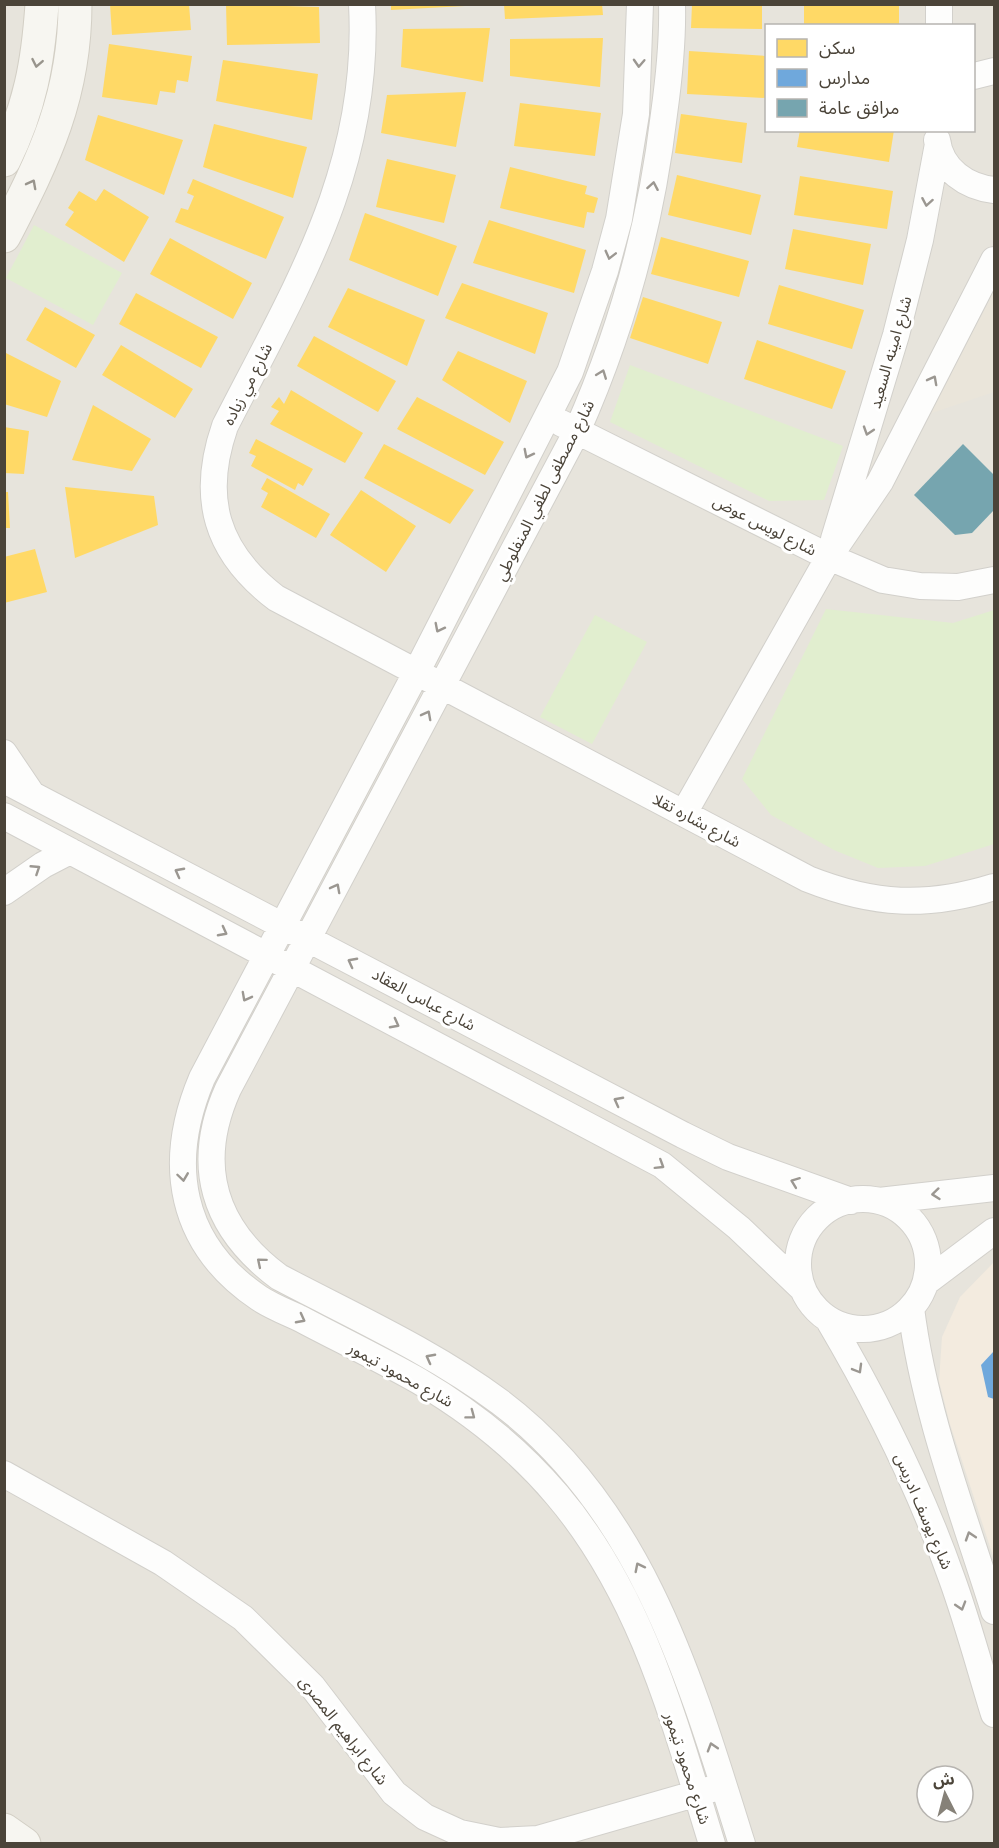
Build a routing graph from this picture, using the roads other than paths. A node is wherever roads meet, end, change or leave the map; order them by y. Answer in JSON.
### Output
{"nodes":[{"id":1,"x":42,"y":4,"type":"edge"},
{"id":2,"x":75,"y":4,"type":"edge"},
{"id":3,"x":362,"y":4,"type":"edge"},
{"id":4,"x":640,"y":4,"type":"edge"},
{"id":5,"x":672,"y":4,"type":"edge"},
{"id":6,"x":939,"y":4,"type":"edge"},
{"id":7,"x":939,"y":24,"type":"edge"},
{"id":8,"x":994,"y":71,"type":"edge"},
{"id":9,"x":975,"y":76,"type":"edge"},
{"id":10,"x":937,"y":137,"type":"edge"},
{"id":11,"x":4,"y":160,"type":"edge"},
{"id":12,"x":994,"y":190,"type":"edge"},
{"id":13,"x":4,"y":236,"type":"edge"},
{"id":14,"x":994,"y":260,"type":"edge"},
{"id":15,"x":547,"y":416,"type":"junction"},
{"id":16,"x":577,"y":430,"type":"junction"},
{"id":17,"x":829,"y":557,"type":"junction"},
{"id":18,"x":994,"y":580,"type":"edge"},
{"id":19,"x":416,"y":673,"type":"junction"},
{"id":20,"x":442,"y":687,"type":"junction"},
{"id":21,"x":4,"y":753,"type":"edge"},
{"id":22,"x":4,"y":780,"type":"edge"},
{"id":23,"x":33,"y":795,"type":"junction"},
{"id":24,"x":684,"y":813,"type":"junction"},
{"id":25,"x":4,"y":816,"type":"edge"},
{"id":26,"x":70,"y":851,"type":"junction"},
{"id":27,"x":994,"y":887,"type":"edge"},
{"id":28,"x":4,"y":892,"type":"edge"},
{"id":29,"x":284,"y":927,"type":"junction"},
{"id":30,"x":309,"y":940,"type":"junction"},
{"id":31,"x":268,"y":956,"type":"junction"},
{"id":32,"x":293,"y":969,"type":"junction"},
{"id":33,"x":994,"y":1188,"type":"edge"},
{"id":34,"x":850,"y":1201,"type":"junction"},
{"id":35,"x":876,"y":1202,"type":"junction"},
{"id":36,"x":994,"y":1231,"type":"edge"},
{"id":37,"x":926,"y":1282,"type":"junction"},
{"id":38,"x":802,"y":1288,"type":"junction"},
{"id":39,"x":911,"y":1308,"type":"junction"},
{"id":40,"x":828,"y":1319,"type":"junction"},
{"id":41,"x":391,"y":1337,"type":"junction"},
{"id":42,"x":378,"y":1360,"type":"junction"},
{"id":43,"x":4,"y":1474,"type":"edge"},
{"id":44,"x":994,"y":1611,"type":"edge"},
{"id":45,"x":994,"y":1714,"type":"edge"},
{"id":46,"x":724,"y":1786,"type":"junction"},
{"id":47,"x":696,"y":1794,"type":"junction"},
{"id":48,"x":4,"y":1830,"type":"edge"},
{"id":49,"x":24,"y":1844,"type":"edge"},
{"id":50,"x":712,"y":1844,"type":"edge"},
{"id":51,"x":742,"y":1844,"type":"edge"}],
"edges":[{"from":1,"to":11,"type":"street","one_way":true},
{"from":13,"to":2,"type":"street","one_way":true},
{"from":3,"to":19,"type":"street","name":"شارع مي زياده"},
{"from":4,"to":15,"type":"street","name":"شارع مصطفى لطفي المنفلوطي","one_way":true},
{"from":16,"to":5,"type":"street","name":"شارع مصطفى لطفي المنفلوطي","one_way":true},
{"from":6,"to":7,"type":"street"},
{"from":8,"to":9,"type":"street"},
{"from":10,"to":12,"type":"street"},
{"from":10,"to":17,"type":"street","name":"شارع امينه السعيد","one_way":true},
{"from":17,"to":14,"type":"street","name":"شارع امينه السعيد","one_way":true},
{"from":15,"to":16,"type":"street","name":"شارع لويس عوض"},
{"from":15,"to":19,"type":"street","name":"شارع مصطفى لطفي المنفلوطي","one_way":true},
{"from":16,"to":17,"type":"street","name":"شارع لويس عوض"},
{"from":16,"to":20,"type":"street","name":"شارع مصطفى لطفي المنفلوطي"},
{"from":17,"to":18,"type":"street","name":"شارع لويس عوض"},
{"from":17,"to":24,"type":"street","name":"شارع امينه السعيد"},
{"from":19,"to":20,"type":"street","name":"شارع بشاره تقلا"},
{"from":19,"to":29,"type":"street","name":"شارع مصطفى لطفي المنفلوطي"},
{"from":20,"to":24,"type":"street","name":"شارع بشاره تقلا"},
{"from":30,"to":20,"type":"street","name":"شارع مصطفى لطفي المنفلوطي","one_way":true},
{"from":21,"to":23,"type":"street"},
{"from":22,"to":23,"type":"street","name":"شارع عباس العقاد"},
{"from":29,"to":23,"type":"street","name":"شارع عباس العقاد","one_way":true},
{"from":24,"to":27,"type":"street","name":"شارع بشاره تقلا"},
{"from":25,"to":26,"type":"street"},
{"from":28,"to":26,"type":"street","one_way":true},
{"from":26,"to":31,"type":"street","one_way":true},
{"from":29,"to":30,"type":"street","name":"شارع عباس العقاد"},
{"from":29,"to":31,"type":"street","name":"شارع محمود تيمور"},
{"from":30,"to":32,"type":"street","name":"شارع محمود تيمور"},
{"from":34,"to":30,"type":"street","name":"شارع عباس العقاد","one_way":true},
{"from":31,"to":32,"type":"street"},
{"from":31,"to":42,"type":"street","name":"شارع محمود تيمور","one_way":true},
{"from":32,"to":38,"type":"street","one_way":true},
{"from":41,"to":32,"type":"street","name":"شارع محمود تيمور","one_way":true},
{"from":33,"to":35,"type":"street","one_way":true},
{"from":34,"to":35,"type":"street"},
{"from":34,"to":38,"type":"street"},
{"from":35,"to":37,"type":"street"},
{"from":36,"to":37,"type":"street"},
{"from":37,"to":39,"type":"street"},
{"from":38,"to":40,"type":"street"},
{"from":39,"to":40,"type":"street"},
{"from":44,"to":39,"type":"street","name":"شارع يوسف ادريس","one_way":true},
{"from":40,"to":45,"type":"street","name":"شارع يوسف ادريس","one_way":true},
{"from":41,"to":42,"type":"street"},
{"from":46,"to":41,"type":"street","name":"شارع محمود تيمور","one_way":true},
{"from":42,"to":47,"type":"street","name":"شارع محمود تيمور","one_way":true},
{"from":43,"to":47,"type":"street","name":"شارع ابراهيم المصرى"},
{"from":46,"to":47,"type":"street","name":"شارع ابراهيم المصرى"},
{"from":46,"to":51,"type":"street","name":"شارع محمود تيمور"},
{"from":47,"to":50,"type":"street","name":"شارع محمود تيمور"},
{"from":48,"to":49,"type":"street"}]}
